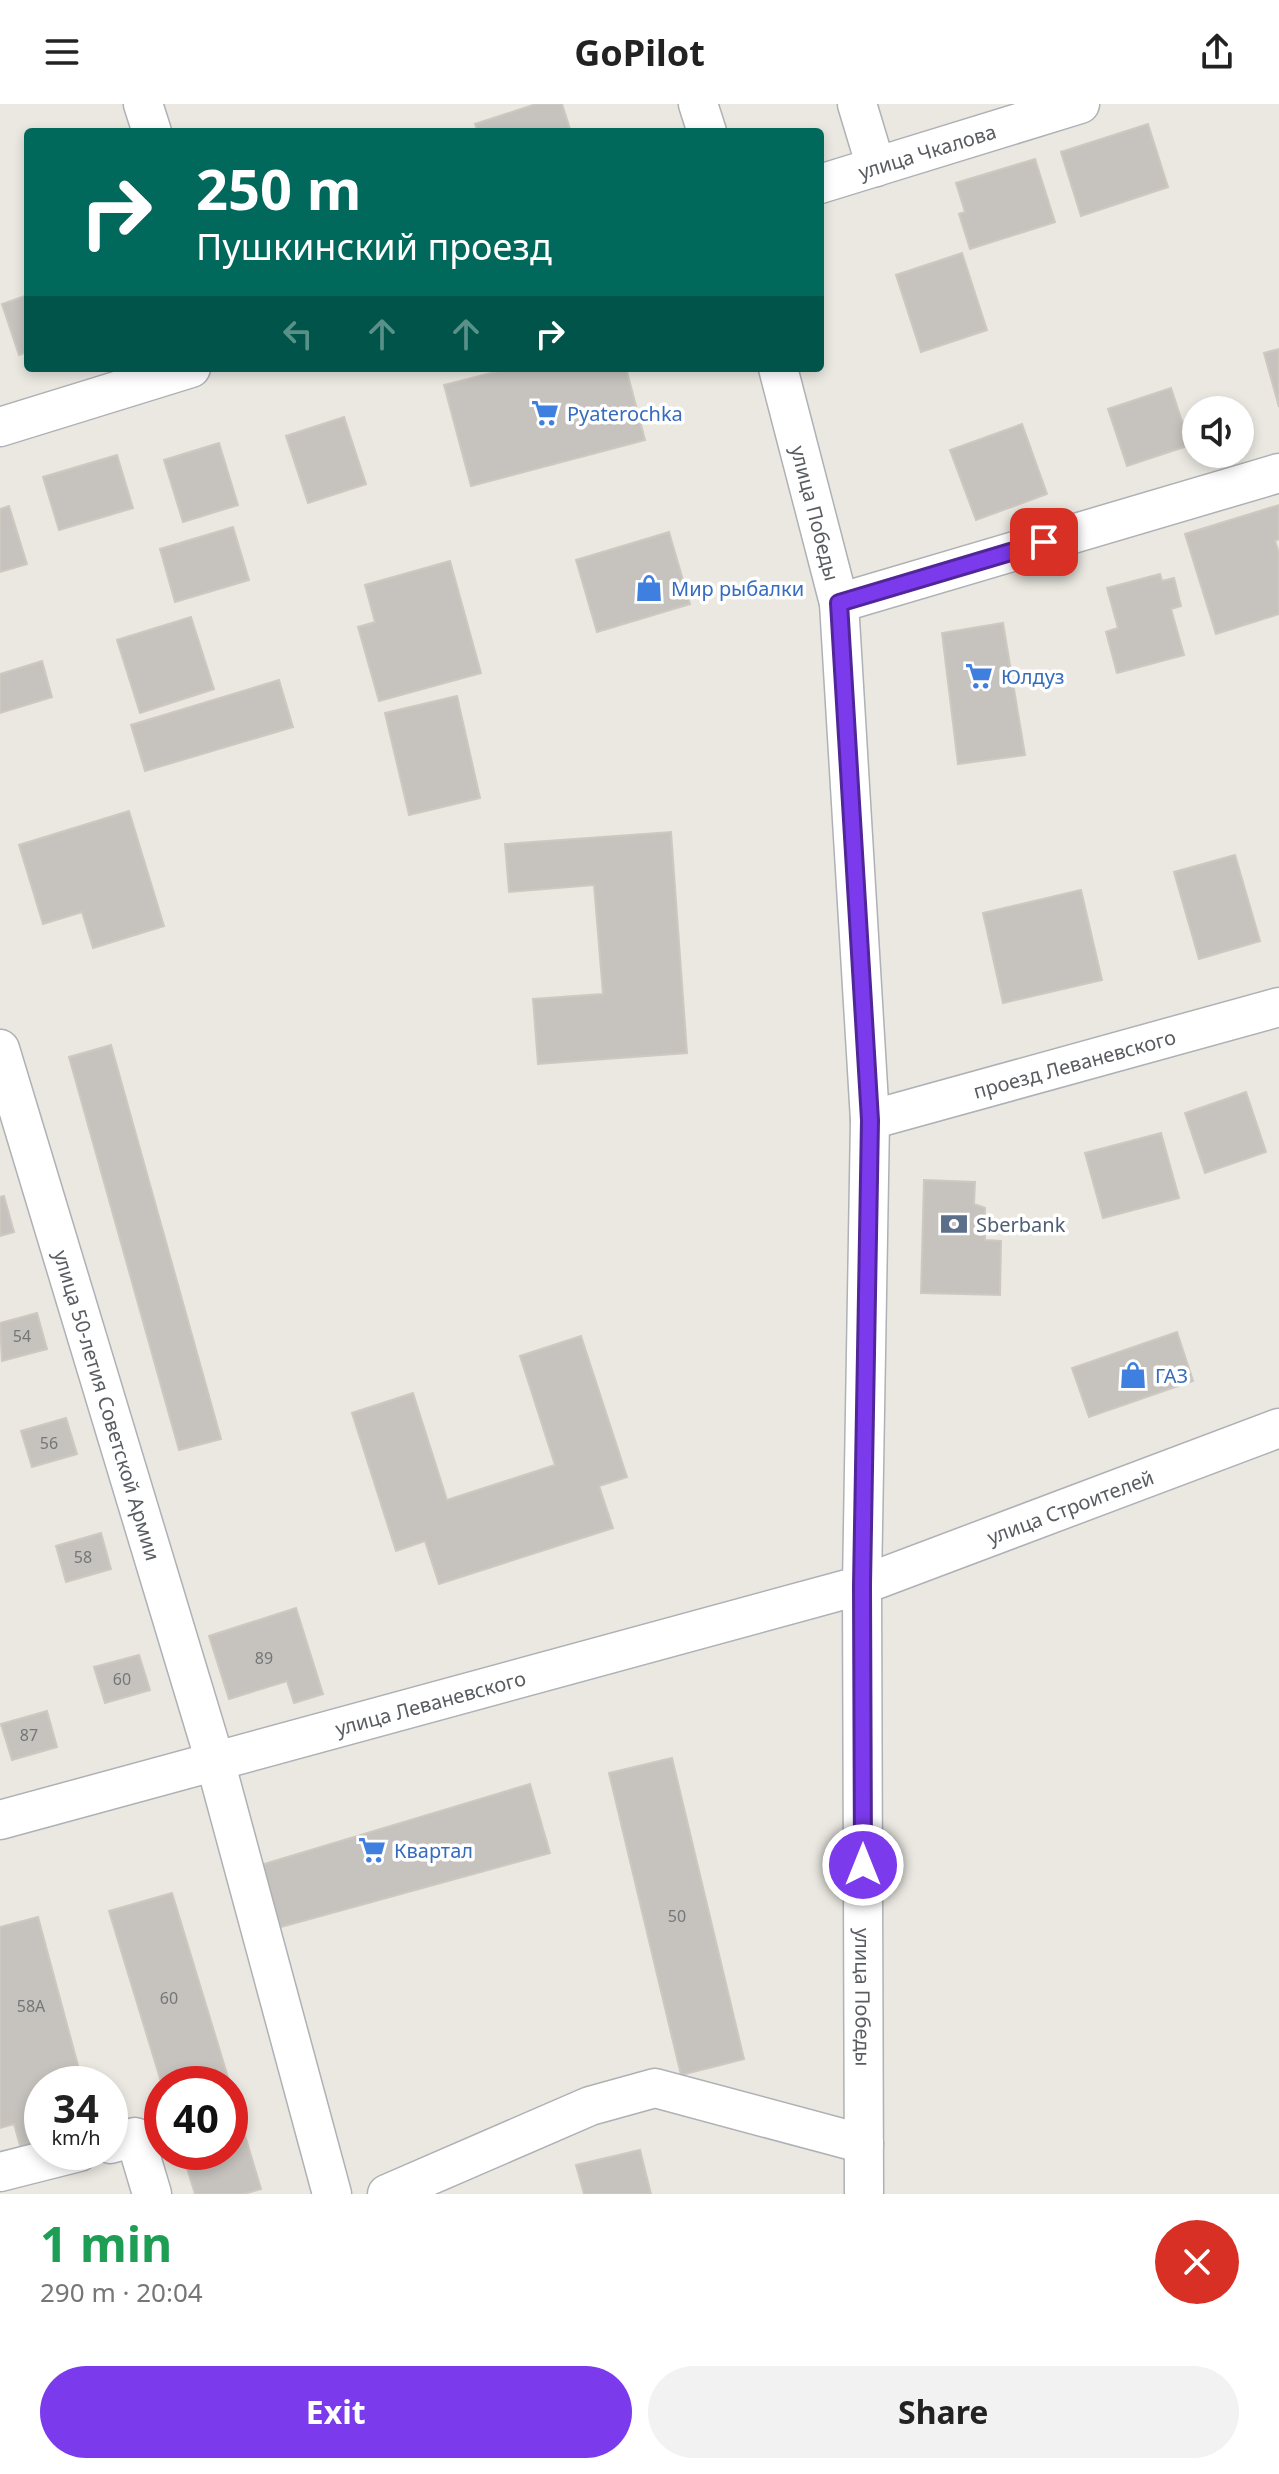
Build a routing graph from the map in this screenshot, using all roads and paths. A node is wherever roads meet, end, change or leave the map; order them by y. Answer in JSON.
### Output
{"nodes":[{"id":1,"x":143,"y":104,"type":"edge"},
{"id":2,"x":698,"y":104,"type":"edge"},
{"id":3,"x":857,"y":104,"type":"edge"},
{"id":4,"x":1080,"y":104,"type":"edge"},
{"id":5,"x":151,"y":128,"type":"edge"},
{"id":6,"x":706,"y":128,"type":"edge"},
{"id":7,"x":876,"y":167,"type":"junction"},
{"id":8,"x":824,"y":183,"type":"edge"},
{"id":9,"x":178,"y":372,"type":"edge"},
{"id":10,"x":779,"y":372,"type":"edge"},
{"id":11,"x":0,"y":427,"type":"edge"},
{"id":12,"x":1279,"y":473,"type":"edge"},
{"id":13,"x":839,"y":603,"type":"junction"},
{"id":14,"x":1279,"y":1007,"type":"edge"},
{"id":15,"x":0,"y":1049,"type":"edge"},
{"id":16,"x":870,"y":1120,"type":"junction"},
{"id":17,"x":1279,"y":1428,"type":"edge"},
{"id":18,"x":862,"y":1585,"type":"junction"},
{"id":19,"x":215,"y":1761,"type":"junction"},
{"id":20,"x":0,"y":1820,"type":"edge"},
{"id":21,"x":128,"y":2139,"type":"edge"},
{"id":22,"x":864,"y":2144,"type":"junction"},
{"id":23,"x":24,"y":2166,"type":"edge"},
{"id":24,"x":0,"y":2172,"type":"edge"},
{"id":25,"x":152,"y":2194,"type":"edge"},
{"id":26,"x":332,"y":2194,"type":"edge"},
{"id":27,"x":387,"y":2194,"type":"edge"},
{"id":28,"x":864,"y":2194,"type":"edge"}],
"edges":[{"from":1,"to":5,"type":"street"},
{"from":2,"to":6,"type":"street"},
{"from":3,"to":7,"type":"street"},
{"from":4,"to":7,"type":"street","name":"улица Чкалова"},
{"from":7,"to":8,"type":"street","name":"улица Чкалова"},
{"from":9,"to":11,"type":"street"},
{"from":10,"to":13,"type":"street","name":"улица Победы"},
{"from":12,"to":13,"type":"street"},
{"from":13,"to":16,"type":"street","name":"улица Победы"},
{"from":14,"to":16,"type":"street","name":"проезд Леваневского"},
{"from":15,"to":19,"type":"street","name":"улица 50-летия Советской Армии"},
{"from":16,"to":18,"type":"street","name":"улица Победы"},
{"from":17,"to":18,"type":"street","name":"улица Строителей"},
{"from":18,"to":19,"type":"street","name":"улица Леваневского"},
{"from":18,"to":22,"type":"street","name":"улица Победы"},
{"from":19,"to":20,"type":"street","name":"улица Леваневского"},
{"from":19,"to":26,"type":"street","name":"улица 50-летия Советской Армии"},
{"from":21,"to":25,"type":"street"},
{"from":22,"to":27,"type":"street"},
{"from":22,"to":28,"type":"street","name":"улица Победы"},
{"from":23,"to":24,"type":"street"}]}
